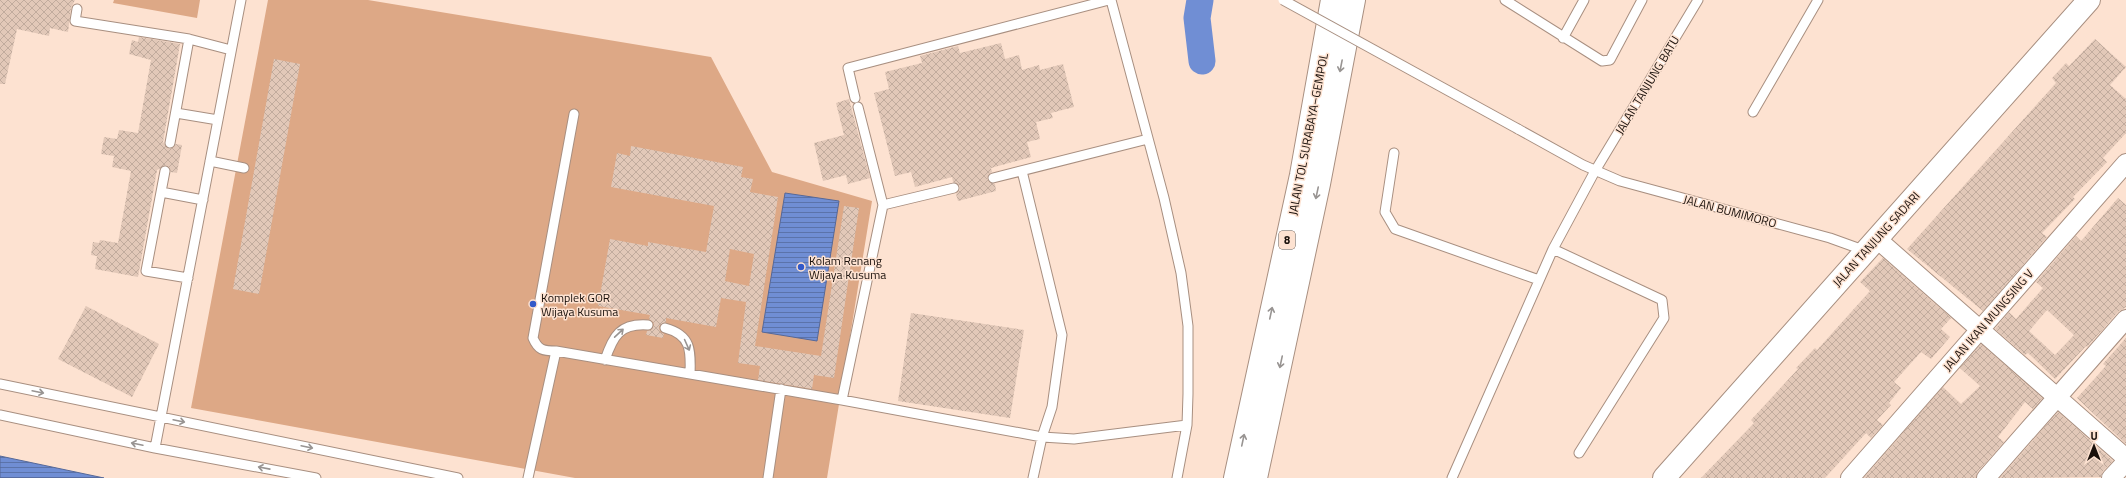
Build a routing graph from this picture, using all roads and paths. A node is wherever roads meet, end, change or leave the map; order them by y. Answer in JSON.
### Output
{"nodes":[{"id":1,"x":241,"y":0,"type":"edge"},
{"id":2,"x":1110,"y":0,"type":"edge"},
{"id":3,"x":1283,"y":0,"type":"edge"},
{"id":4,"x":1332,"y":0,"type":"edge"},
{"id":5,"x":1354,"y":0,"type":"edge"},
{"id":6,"x":1505,"y":0,"type":"edge"},
{"id":7,"x":1584,"y":0,"type":"edge"},
{"id":8,"x":1642,"y":0,"type":"edge"},
{"id":9,"x":1698,"y":0,"type":"edge"},
{"id":10,"x":1818,"y":0,"type":"edge"},
{"id":11,"x":2089,"y":0,"type":"edge"},
{"id":12,"x":77,"y":9,"type":"dead end"},
{"id":13,"x":1563,"y":38,"type":"junction"},
{"id":14,"x":189,"y":39,"type":"junction"},
{"id":15,"x":231,"y":50,"type":"junction"},
{"id":16,"x":176,"y":112,"type":"junction"},
{"id":17,"x":1753,"y":112,"type":"dead end"},
{"id":18,"x":574,"y":114,"type":"dead end"},
{"id":19,"x":218,"y":120,"type":"junction"},
{"id":20,"x":1148,"y":139,"type":"junction"},
{"id":21,"x":170,"y":143,"type":"dead end"},
{"id":22,"x":1394,"y":153,"type":"dead end"},
{"id":23,"x":210,"y":161,"type":"junction"},
{"id":24,"x":2126,"y":163,"type":"edge"},
{"id":25,"x":244,"y":168,"type":"dead end"},
{"id":26,"x":165,"y":171,"type":"dead end"},
{"id":27,"x":1022,"y":171,"type":"junction"},
{"id":28,"x":1595,"y":171,"type":"junction"},
{"id":29,"x":993,"y":178,"type":"dead end"},
{"id":30,"x":954,"y":188,"type":"dead end"},
{"id":31,"x":161,"y":192,"type":"junction"},
{"id":32,"x":203,"y":200,"type":"junction"},
{"id":33,"x":883,"y":205,"type":"junction"},
{"id":34,"x":1871,"y":245,"type":"junction"},
{"id":35,"x":1554,"y":249,"type":"junction"},
{"id":36,"x":188,"y":278,"type":"junction"},
{"id":37,"x":1539,"y":280,"type":"junction"},
{"id":38,"x":2126,"y":319,"type":"edge"},
{"id":39,"x":648,"y":325,"type":"dead end"},
{"id":40,"x":665,"y":328,"type":"dead end"},
{"id":41,"x":1979,"y":330,"type":"junction"},
{"id":42,"x":556,"y":351,"type":"junction"},
{"id":43,"x":605,"y":360,"type":"junction"},
{"id":44,"x":690,"y":374,"type":"junction"},
{"id":45,"x":0,"y":384,"type":"edge"},
{"id":46,"x":781,"y":389,"type":"junction"},
{"id":47,"x":2056,"y":397,"type":"junction"},
{"id":48,"x":842,"y":400,"type":"junction"},
{"id":49,"x":0,"y":415,"type":"edge"},
{"id":50,"x":162,"y":417,"type":"junction"},
{"id":51,"x":1187,"y":425,"type":"junction"},
{"id":52,"x":1042,"y":437,"type":"junction"},
{"id":53,"x":155,"y":448,"type":"junction"},
{"id":54,"x":1580,"y":453,"type":"dead end"},
{"id":55,"x":2126,"y":458,"type":"edge"},
{"id":56,"x":2126,"y":462,"type":"edge"},
{"id":57,"x":316,"y":478,"type":"edge"},
{"id":58,"x":458,"y":478,"type":"edge"},
{"id":59,"x":528,"y":478,"type":"edge"},
{"id":60,"x":768,"y":478,"type":"edge"},
{"id":61,"x":1033,"y":478,"type":"edge"},
{"id":62,"x":1177,"y":478,"type":"edge"},
{"id":63,"x":1235,"y":478,"type":"edge"},
{"id":64,"x":1256,"y":478,"type":"edge"},
{"id":65,"x":1452,"y":478,"type":"edge"},
{"id":66,"x":1664,"y":478,"type":"edge"},
{"id":67,"x":1850,"y":478,"type":"edge"},
{"id":68,"x":1986,"y":478,"type":"edge"},
{"id":69,"x":2111,"y":478,"type":"edge"}],
"edges":[{"from":1,"to":15,"type":"lane"},
{"from":2,"to":20,"type":"lane"},
{"from":2,"to":33,"type":"lane"},
{"from":3,"to":28,"type":"lane","name":"JALAN BUMIMORO","bridge":true},
{"from":63,"to":4,"type":"main road","name":"JALAN TOL SURABAYA–GEMPOL","number":"8","one_way":true},
{"from":5,"to":64,"type":"main road","name":"JALAN TOL SURABAYA–GEMPOL","number":"8","one_way":true},
{"from":6,"to":13,"type":"lane"},
{"from":7,"to":13,"type":"lane"},
{"from":8,"to":13,"type":"lane"},
{"from":9,"to":28,"type":"lane","name":"JALAN TANJUNG BATU"},
{"from":10,"to":17,"type":"lane"},
{"from":11,"to":34,"type":"main road","name":"JALAN TANJUNG SADARI"},
{"from":12,"to":14,"type":"lane"},
{"from":14,"to":15,"type":"lane"},
{"from":14,"to":16,"type":"lane"},
{"from":15,"to":19,"type":"lane"},
{"from":16,"to":19,"type":"lane"},
{"from":16,"to":21,"type":"lane"},
{"from":18,"to":42,"type":"lane"},
{"from":19,"to":23,"type":"lane"},
{"from":20,"to":27,"type":"lane"},
{"from":20,"to":51,"type":"lane"},
{"from":22,"to":37,"type":"lane"},
{"from":23,"to":25,"type":"lane"},
{"from":23,"to":32,"type":"lane"},
{"from":24,"to":41,"type":"street","name":"JALAN IKAN MUNGSING V"},
{"from":26,"to":31,"type":"lane"},
{"from":27,"to":29,"type":"lane"},
{"from":27,"to":52,"type":"lane"},
{"from":28,"to":34,"type":"lane","name":"JALAN BUMIMORO"},
{"from":28,"to":35,"type":"lane","name":"JALAN TANJUNG BATU"},
{"from":30,"to":33,"type":"lane"},
{"from":31,"to":32,"type":"lane"},
{"from":31,"to":36,"type":"lane"},
{"from":32,"to":36,"type":"lane"},
{"from":33,"to":48,"type":"lane"},
{"from":34,"to":41,"type":"street"},
{"from":34,"to":66,"type":"main road","name":"JALAN TANJUNG SADARI"},
{"from":35,"to":37,"type":"lane","name":"JALAN TANJUNG BATU"},
{"from":35,"to":54,"type":"lane"},
{"from":36,"to":50,"type":"lane"},
{"from":37,"to":65,"type":"lane","name":"JALAN TANJUNG BATU"},
{"from":38,"to":47,"type":"street"},
{"from":43,"to":39,"type":"lane","one_way":true},
{"from":40,"to":44,"type":"lane","one_way":true},
{"from":41,"to":47,"type":"street"},
{"from":41,"to":67,"type":"street","name":"JALAN IKAN MUNGSING V"},
{"from":42,"to":43,"type":"lane"},
{"from":42,"to":59,"type":"lane"},
{"from":43,"to":44,"type":"lane"},
{"from":44,"to":46,"type":"lane"},
{"from":45,"to":50,"type":"lane","one_way":true},
{"from":46,"to":48,"type":"lane"},
{"from":46,"to":60,"type":"lane"},
{"from":47,"to":55,"type":"street"},
{"from":47,"to":68,"type":"street"},
{"from":48,"to":52,"type":"lane"},
{"from":53,"to":49,"type":"lane","one_way":true},
{"from":50,"to":53,"type":"lane"},
{"from":50,"to":58,"type":"lane","one_way":true},
{"from":51,"to":52,"type":"lane"},
{"from":51,"to":62,"type":"lane"},
{"from":52,"to":61,"type":"lane"},
{"from":57,"to":53,"type":"lane","one_way":true},
{"from":56,"to":69,"type":"street"}]}
